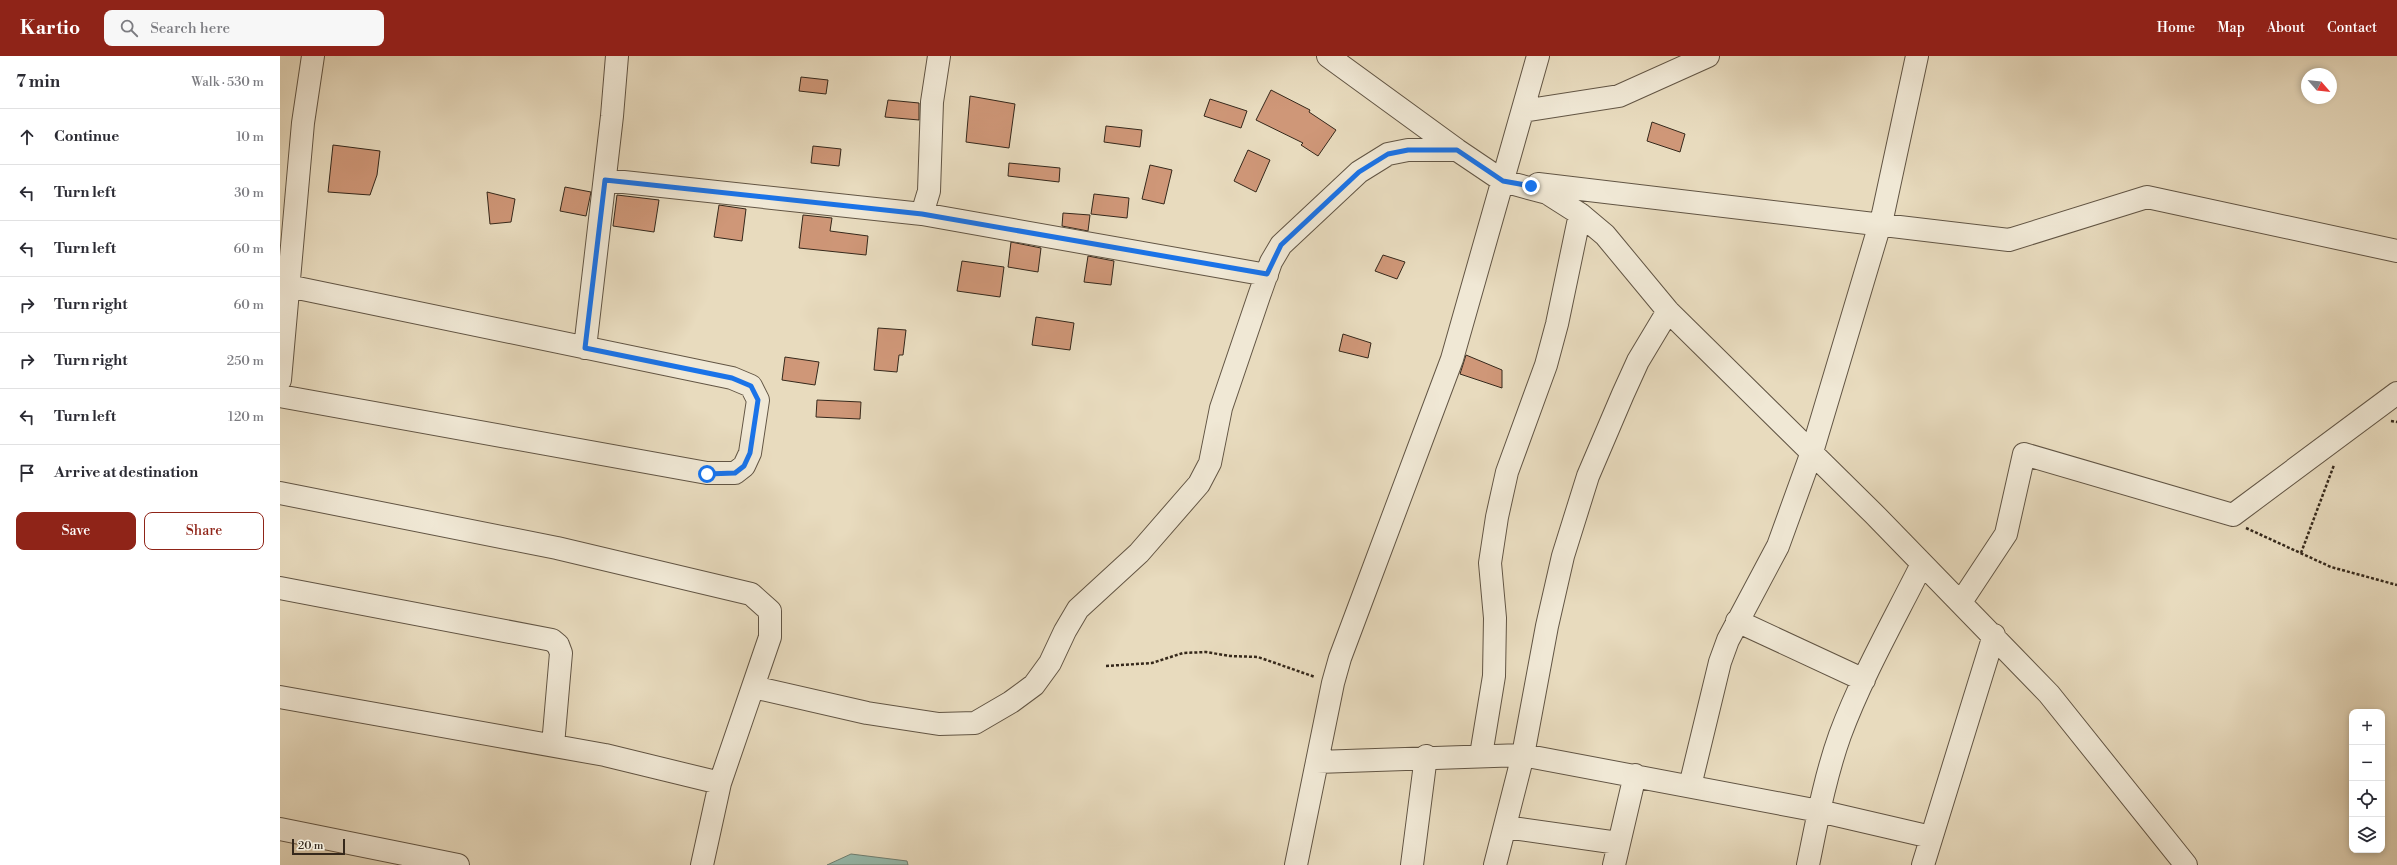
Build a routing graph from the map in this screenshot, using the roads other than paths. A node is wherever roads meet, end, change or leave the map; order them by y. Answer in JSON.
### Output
{"nodes":[{"id":1,"x":313,"y":56,"type":"edge"},
{"id":2,"x":617,"y":56,"type":"edge"},
{"id":3,"x":938,"y":56,"type":"edge"},
{"id":4,"x":1328,"y":56,"type":"edge"},
{"id":5,"x":1538,"y":56,"type":"edge"},
{"id":6,"x":1708,"y":56,"type":"edge"},
{"id":7,"x":1917,"y":56,"type":"edge"},
{"id":8,"x":1523,"y":111,"type":"junction"},
{"id":9,"x":1457,"y":150,"type":"junction"},
{"id":10,"x":605,"y":180,"type":"junction"},
{"id":11,"x":1503,"y":181,"type":"junction"},
{"id":12,"x":922,"y":214,"type":"junction"},
{"id":13,"x":1580,"y":214,"type":"junction"},
{"id":14,"x":1880,"y":224,"type":"junction"},
{"id":15,"x":2397,"y":251,"type":"edge"},
{"id":16,"x":1267,"y":274,"type":"junction"},
{"id":17,"x":288,"y":286,"type":"junction"},
{"id":18,"x":1668,"y":311,"type":"junction"},
{"id":19,"x":281,"y":345,"type":"edge"},
{"id":20,"x":585,"y":348,"type":"junction"},
{"id":21,"x":280,"y":380,"type":"edge"},
{"id":22,"x":2397,"y":393,"type":"edge"},
{"id":23,"x":280,"y":396,"type":"edge"},
{"id":24,"x":1812,"y":452,"type":"junction"},
{"id":25,"x":280,"y":493,"type":"edge"},
{"id":26,"x":1922,"y":564,"type":"junction"},
{"id":27,"x":280,"y":588,"type":"edge"},
{"id":28,"x":1961,"y":602,"type":"junction"},
{"id":29,"x":1737,"y":621,"type":"junction"},
{"id":30,"x":1994,"y":635,"type":"junction"},
{"id":31,"x":1864,"y":680,"type":"junction"},
{"id":32,"x":753,"y":687,"type":"junction"},
{"id":33,"x":280,"y":697,"type":"edge"},
{"id":34,"x":553,"y":745,"type":"junction"},
{"id":35,"x":1523,"y":754,"type":"junction"},
{"id":36,"x":1481,"y":755,"type":"junction"},
{"id":37,"x":1426,"y":756,"type":"junction"},
{"id":38,"x":1317,"y":762,"type":"junction"},
{"id":39,"x":1634,"y":775,"type":"junction"},
{"id":40,"x":720,"y":783,"type":"junction"},
{"id":41,"x":1690,"y":786,"type":"junction"},
{"id":42,"x":1819,"y":811,"type":"junction"},
{"id":43,"x":1505,"y":827,"type":"junction"},
{"id":44,"x":280,"y":829,"type":"edge"},
{"id":45,"x":1931,"y":837,"type":"junction"},
{"id":46,"x":1618,"y":843,"type":"junction"},
{"id":47,"x":458,"y":865,"type":"edge"},
{"id":48,"x":702,"y":865,"type":"edge"},
{"id":49,"x":1296,"y":865,"type":"edge"},
{"id":50,"x":1412,"y":865,"type":"edge"},
{"id":51,"x":1495,"y":865,"type":"edge"},
{"id":52,"x":1614,"y":865,"type":"edge"},
{"id":53,"x":1808,"y":865,"type":"edge"},
{"id":54,"x":1923,"y":865,"type":"edge"},
{"id":55,"x":2186,"y":865,"type":"edge"}],
"edges":[{"from":1,"to":17,"type":"street"},
{"from":2,"to":10,"type":"street"},
{"from":3,"to":12,"type":"street"},
{"from":4,"to":9,"type":"street"},
{"from":5,"to":8,"type":"street"},
{"from":6,"to":8,"type":"street"},
{"from":7,"to":14,"type":"street"},
{"from":8,"to":11,"type":"street"},
{"from":9,"to":11,"type":"street"},
{"from":9,"to":16,"type":"street"},
{"from":10,"to":12,"type":"street"},
{"from":10,"to":20,"type":"street"},
{"from":11,"to":13,"type":"street"},
{"from":11,"to":14,"type":"street"},
{"from":11,"to":38,"type":"street"},
{"from":12,"to":16,"type":"street"},
{"from":13,"to":18,"type":"street"},
{"from":13,"to":36,"type":"street"},
{"from":14,"to":15,"type":"street"},
{"from":14,"to":24,"type":"street"},
{"from":16,"to":32,"type":"street"},
{"from":17,"to":19,"type":"street"},
{"from":17,"to":20,"type":"street"},
{"from":18,"to":24,"type":"street"},
{"from":18,"to":35,"type":"street"},
{"from":19,"to":21,"type":"street"},
{"from":20,"to":23,"type":"street"},
{"from":22,"to":28,"type":"street"},
{"from":24,"to":26,"type":"street"},
{"from":24,"to":29,"type":"street"},
{"from":25,"to":32,"type":"street"},
{"from":26,"to":28,"type":"street"},
{"from":26,"to":31,"type":"street"},
{"from":27,"to":34,"type":"street"},
{"from":28,"to":30,"type":"street"},
{"from":29,"to":31,"type":"street"},
{"from":29,"to":41,"type":"street"},
{"from":30,"to":45,"type":"street"},
{"from":30,"to":55,"type":"street"},
{"from":31,"to":42,"type":"street"},
{"from":32,"to":40,"type":"street"},
{"from":33,"to":34,"type":"street"},
{"from":34,"to":40,"type":"street"},
{"from":35,"to":36,"type":"street"},
{"from":35,"to":39,"type":"street"},
{"from":35,"to":43,"type":"street"},
{"from":36,"to":37,"type":"street"},
{"from":37,"to":38,"type":"street"},
{"from":37,"to":50,"type":"street"},
{"from":38,"to":49,"type":"street"},
{"from":39,"to":41,"type":"street"},
{"from":39,"to":46,"type":"street"},
{"from":40,"to":48,"type":"street"},
{"from":41,"to":42,"type":"street"},
{"from":42,"to":45,"type":"street"},
{"from":42,"to":53,"type":"street"},
{"from":43,"to":46,"type":"street"},
{"from":43,"to":51,"type":"street"},
{"from":44,"to":47,"type":"street"},
{"from":45,"to":54,"type":"street"},
{"from":46,"to":52,"type":"street"}]}
